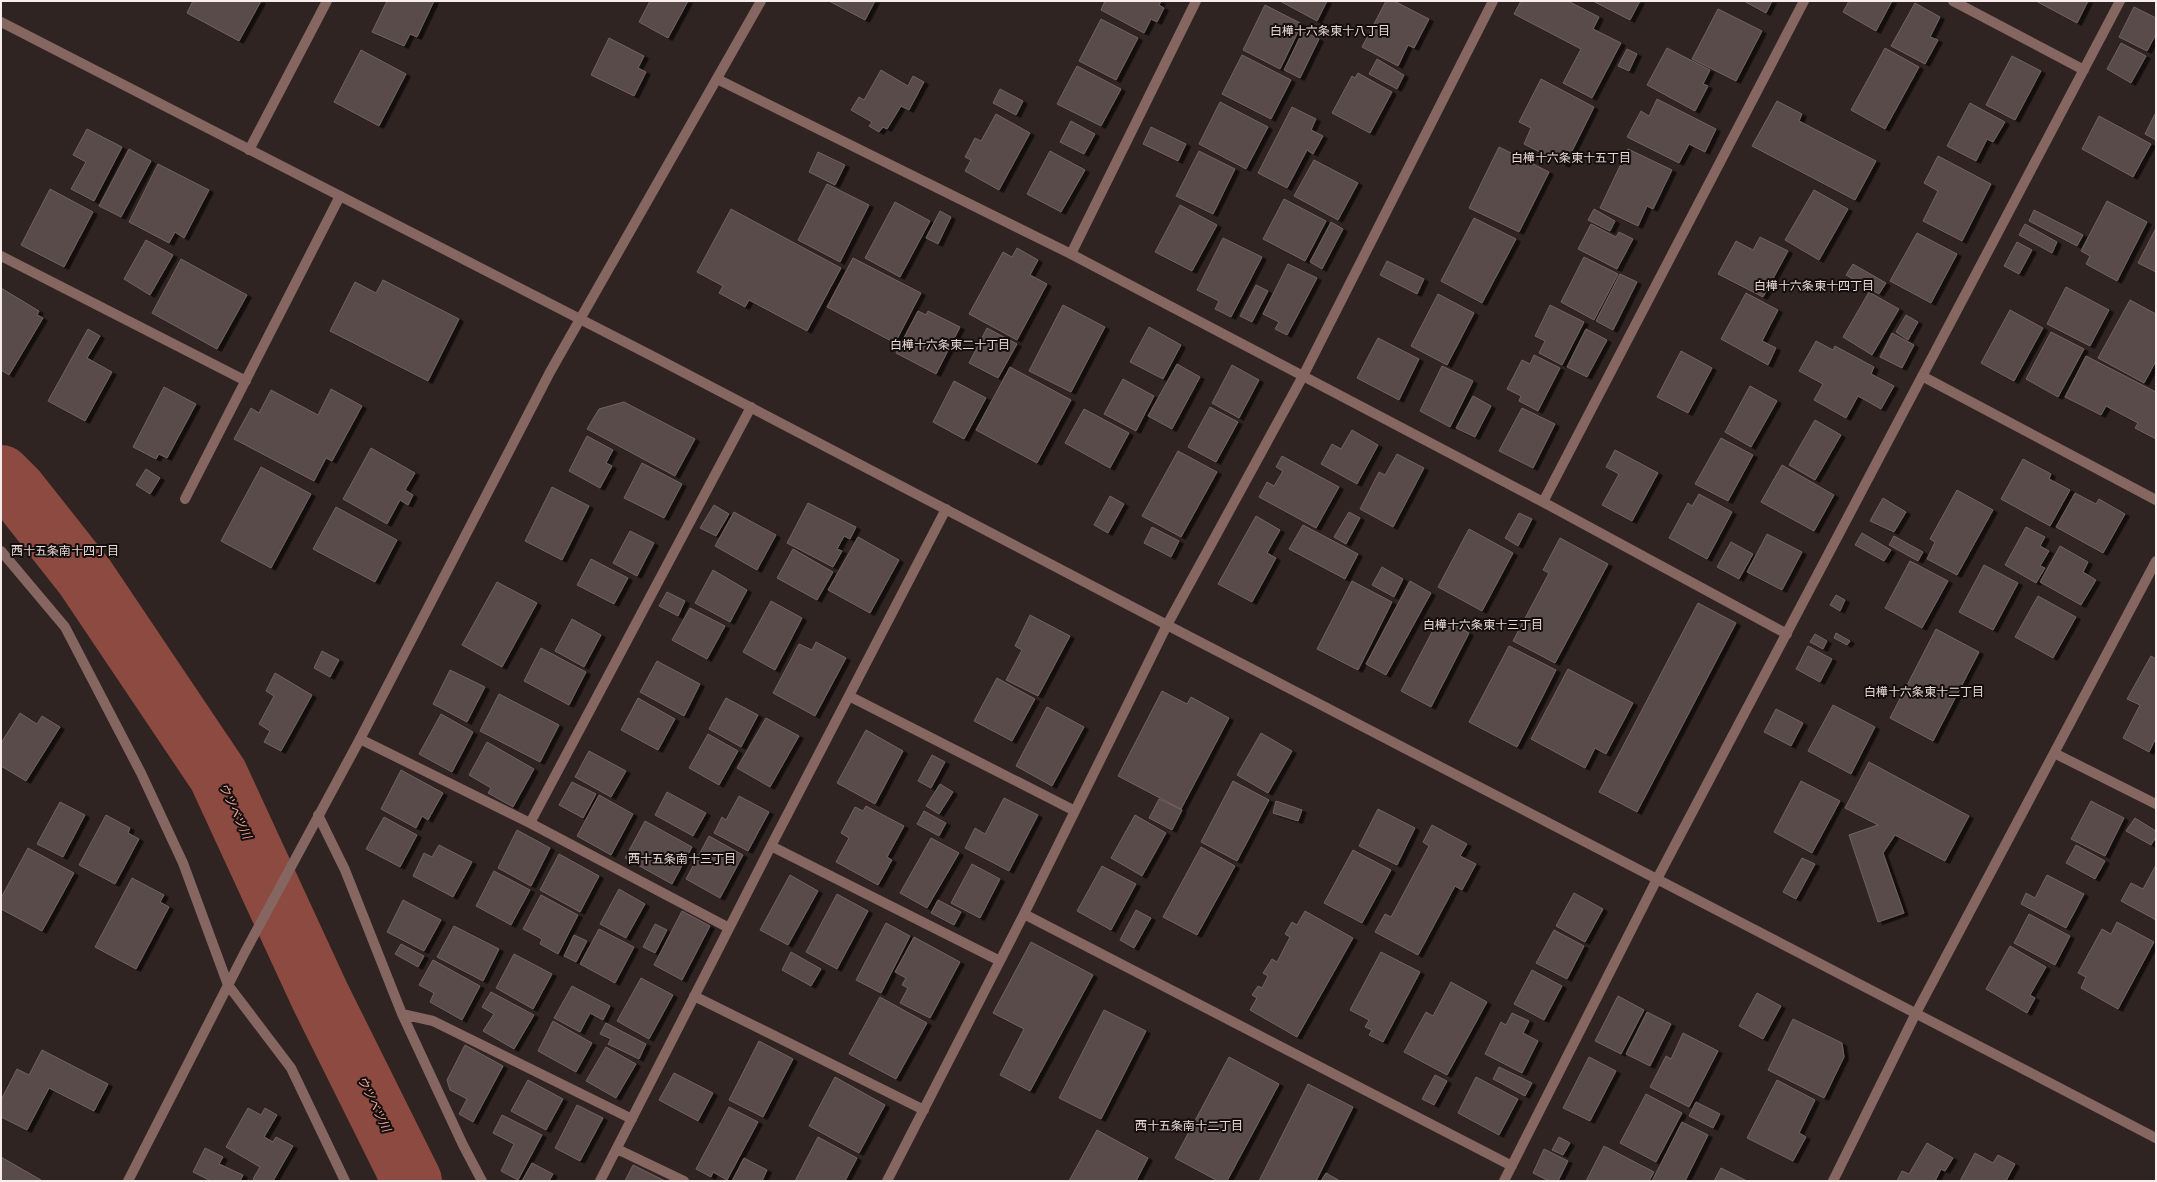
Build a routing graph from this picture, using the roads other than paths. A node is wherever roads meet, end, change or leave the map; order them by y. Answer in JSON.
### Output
{"nodes":[{"id":1,"x":327,"y":1,"type":"edge"},
{"id":2,"x":761,"y":1,"type":"edge"},
{"id":3,"x":1196,"y":1,"type":"edge"},
{"id":4,"x":1493,"y":1,"type":"edge"},
{"id":5,"x":1804,"y":1,"type":"edge"},
{"id":6,"x":1953,"y":1,"type":"edge"},
{"id":7,"x":2120,"y":1,"type":"edge"},
{"id":8,"x":1,"y":22,"type":"edge"},
{"id":9,"x":2084,"y":70,"type":"junction"},
{"id":10,"x":717,"y":79,"type":"junction"},
{"id":11,"x":249,"y":150,"type":"junction"},
{"id":12,"x":340,"y":196,"type":"junction"},
{"id":13,"x":1071,"y":254,"type":"junction"},
{"id":14,"x":1,"y":256,"type":"edge"},
{"id":15,"x":580,"y":318,"type":"junction"},
{"id":16,"x":1303,"y":376,"type":"junction"},
{"id":17,"x":1922,"y":376,"type":"junction"},
{"id":18,"x":246,"y":381,"type":"junction"},
{"id":19,"x":751,"y":407,"type":"junction"},
{"id":20,"x":186,"y":499,"type":"dead end"},
{"id":21,"x":2156,"y":500,"type":"edge"},
{"id":22,"x":1543,"y":502,"type":"junction"},
{"id":23,"x":946,"y":509,"type":"junction"},
{"id":24,"x":1,"y":551,"type":"edge"},
{"id":25,"x":2156,"y":561,"type":"edge"},
{"id":26,"x":1167,"y":625,"type":"junction"},
{"id":27,"x":1787,"y":634,"type":"junction"},
{"id":28,"x":849,"y":696,"type":"junction"},
{"id":29,"x":360,"y":739,"type":"junction"},
{"id":30,"x":2054,"y":753,"type":"junction"},
{"id":31,"x":2156,"y":804,"type":"edge"},
{"id":32,"x":1075,"y":811,"type":"junction"},
{"id":33,"x":318,"y":815,"type":"junction"},
{"id":34,"x":530,"y":824,"type":"junction"},
{"id":35,"x":771,"y":846,"type":"junction"},
{"id":36,"x":1656,"y":879,"type":"junction"},
{"id":37,"x":1024,"y":914,"type":"junction"},
{"id":38,"x":729,"y":928,"type":"junction"},
{"id":39,"x":1000,"y":961,"type":"junction"},
{"id":40,"x":228,"y":985,"type":"junction"},
{"id":41,"x":694,"y":996,"type":"junction"},
{"id":42,"x":1916,"y":1013,"type":"junction"},
{"id":43,"x":402,"y":1014,"type":"junction"},
{"id":44,"x":924,"y":1110,"type":"junction"},
{"id":45,"x":632,"y":1119,"type":"junction"},
{"id":46,"x":2156,"y":1138,"type":"edge"},
{"id":47,"x":617,"y":1148,"type":"junction"},
{"id":48,"x":1512,"y":1166,"type":"junction"},
{"id":49,"x":128,"y":1181,"type":"edge"},
{"id":50,"x":345,"y":1181,"type":"edge"},
{"id":51,"x":482,"y":1181,"type":"edge"},
{"id":52,"x":600,"y":1181,"type":"edge"},
{"id":53,"x":684,"y":1181,"type":"edge"},
{"id":54,"x":887,"y":1181,"type":"edge"},
{"id":55,"x":1504,"y":1181,"type":"edge"},
{"id":56,"x":1833,"y":1181,"type":"edge"}],
"edges":[{"from":1,"to":11,"type":"street"},
{"from":2,"to":10,"type":"street"},
{"from":3,"to":13,"type":"street"},
{"from":4,"to":16,"type":"street"},
{"from":5,"to":22,"type":"street"},
{"from":6,"to":9,"type":"street"},
{"from":7,"to":9,"type":"street"},
{"from":8,"to":11,"type":"street"},
{"from":9,"to":17,"type":"street"},
{"from":10,"to":13,"type":"street"},
{"from":10,"to":15,"type":"street"},
{"from":11,"to":12,"type":"street"},
{"from":12,"to":15,"type":"street"},
{"from":12,"to":18,"type":"street"},
{"from":13,"to":16,"type":"street"},
{"from":14,"to":18,"type":"street"},
{"from":15,"to":19,"type":"street"},
{"from":15,"to":29,"type":"street"},
{"from":16,"to":22,"type":"street"},
{"from":16,"to":26,"type":"street"},
{"from":17,"to":21,"type":"street"},
{"from":17,"to":27,"type":"street"},
{"from":18,"to":20,"type":"street"},
{"from":19,"to":23,"type":"street"},
{"from":19,"to":34,"type":"street"},
{"from":22,"to":27,"type":"street"},
{"from":23,"to":26,"type":"street"},
{"from":23,"to":28,"type":"street"},
{"from":24,"to":40,"type":"street"},
{"from":25,"to":30,"type":"street"},
{"from":26,"to":32,"type":"street"},
{"from":26,"to":36,"type":"street"},
{"from":27,"to":36,"type":"street"},
{"from":28,"to":32,"type":"street"},
{"from":28,"to":35,"type":"street"},
{"from":29,"to":33,"type":"street"},
{"from":29,"to":34,"type":"street"},
{"from":30,"to":31,"type":"street"},
{"from":30,"to":42,"type":"street"},
{"from":32,"to":37,"type":"street"},
{"from":33,"to":40,"type":"street"},
{"from":33,"to":43,"type":"street"},
{"from":34,"to":38,"type":"street"},
{"from":35,"to":38,"type":"street"},
{"from":35,"to":39,"type":"street"},
{"from":36,"to":42,"type":"street"},
{"from":36,"to":48,"type":"street"},
{"from":37,"to":39,"type":"street"},
{"from":37,"to":48,"type":"street"},
{"from":38,"to":41,"type":"street"},
{"from":39,"to":44,"type":"street"},
{"from":40,"to":49,"type":"street"},
{"from":40,"to":50,"type":"street"},
{"from":41,"to":44,"type":"street"},
{"from":41,"to":45,"type":"street"},
{"from":42,"to":46,"type":"street"},
{"from":42,"to":56,"type":"street"},
{"from":43,"to":45,"type":"street"},
{"from":43,"to":51,"type":"street"},
{"from":44,"to":54,"type":"street"},
{"from":45,"to":47,"type":"street"},
{"from":47,"to":52,"type":"street"},
{"from":47,"to":53,"type":"street"},
{"from":48,"to":55,"type":"street"}]}
